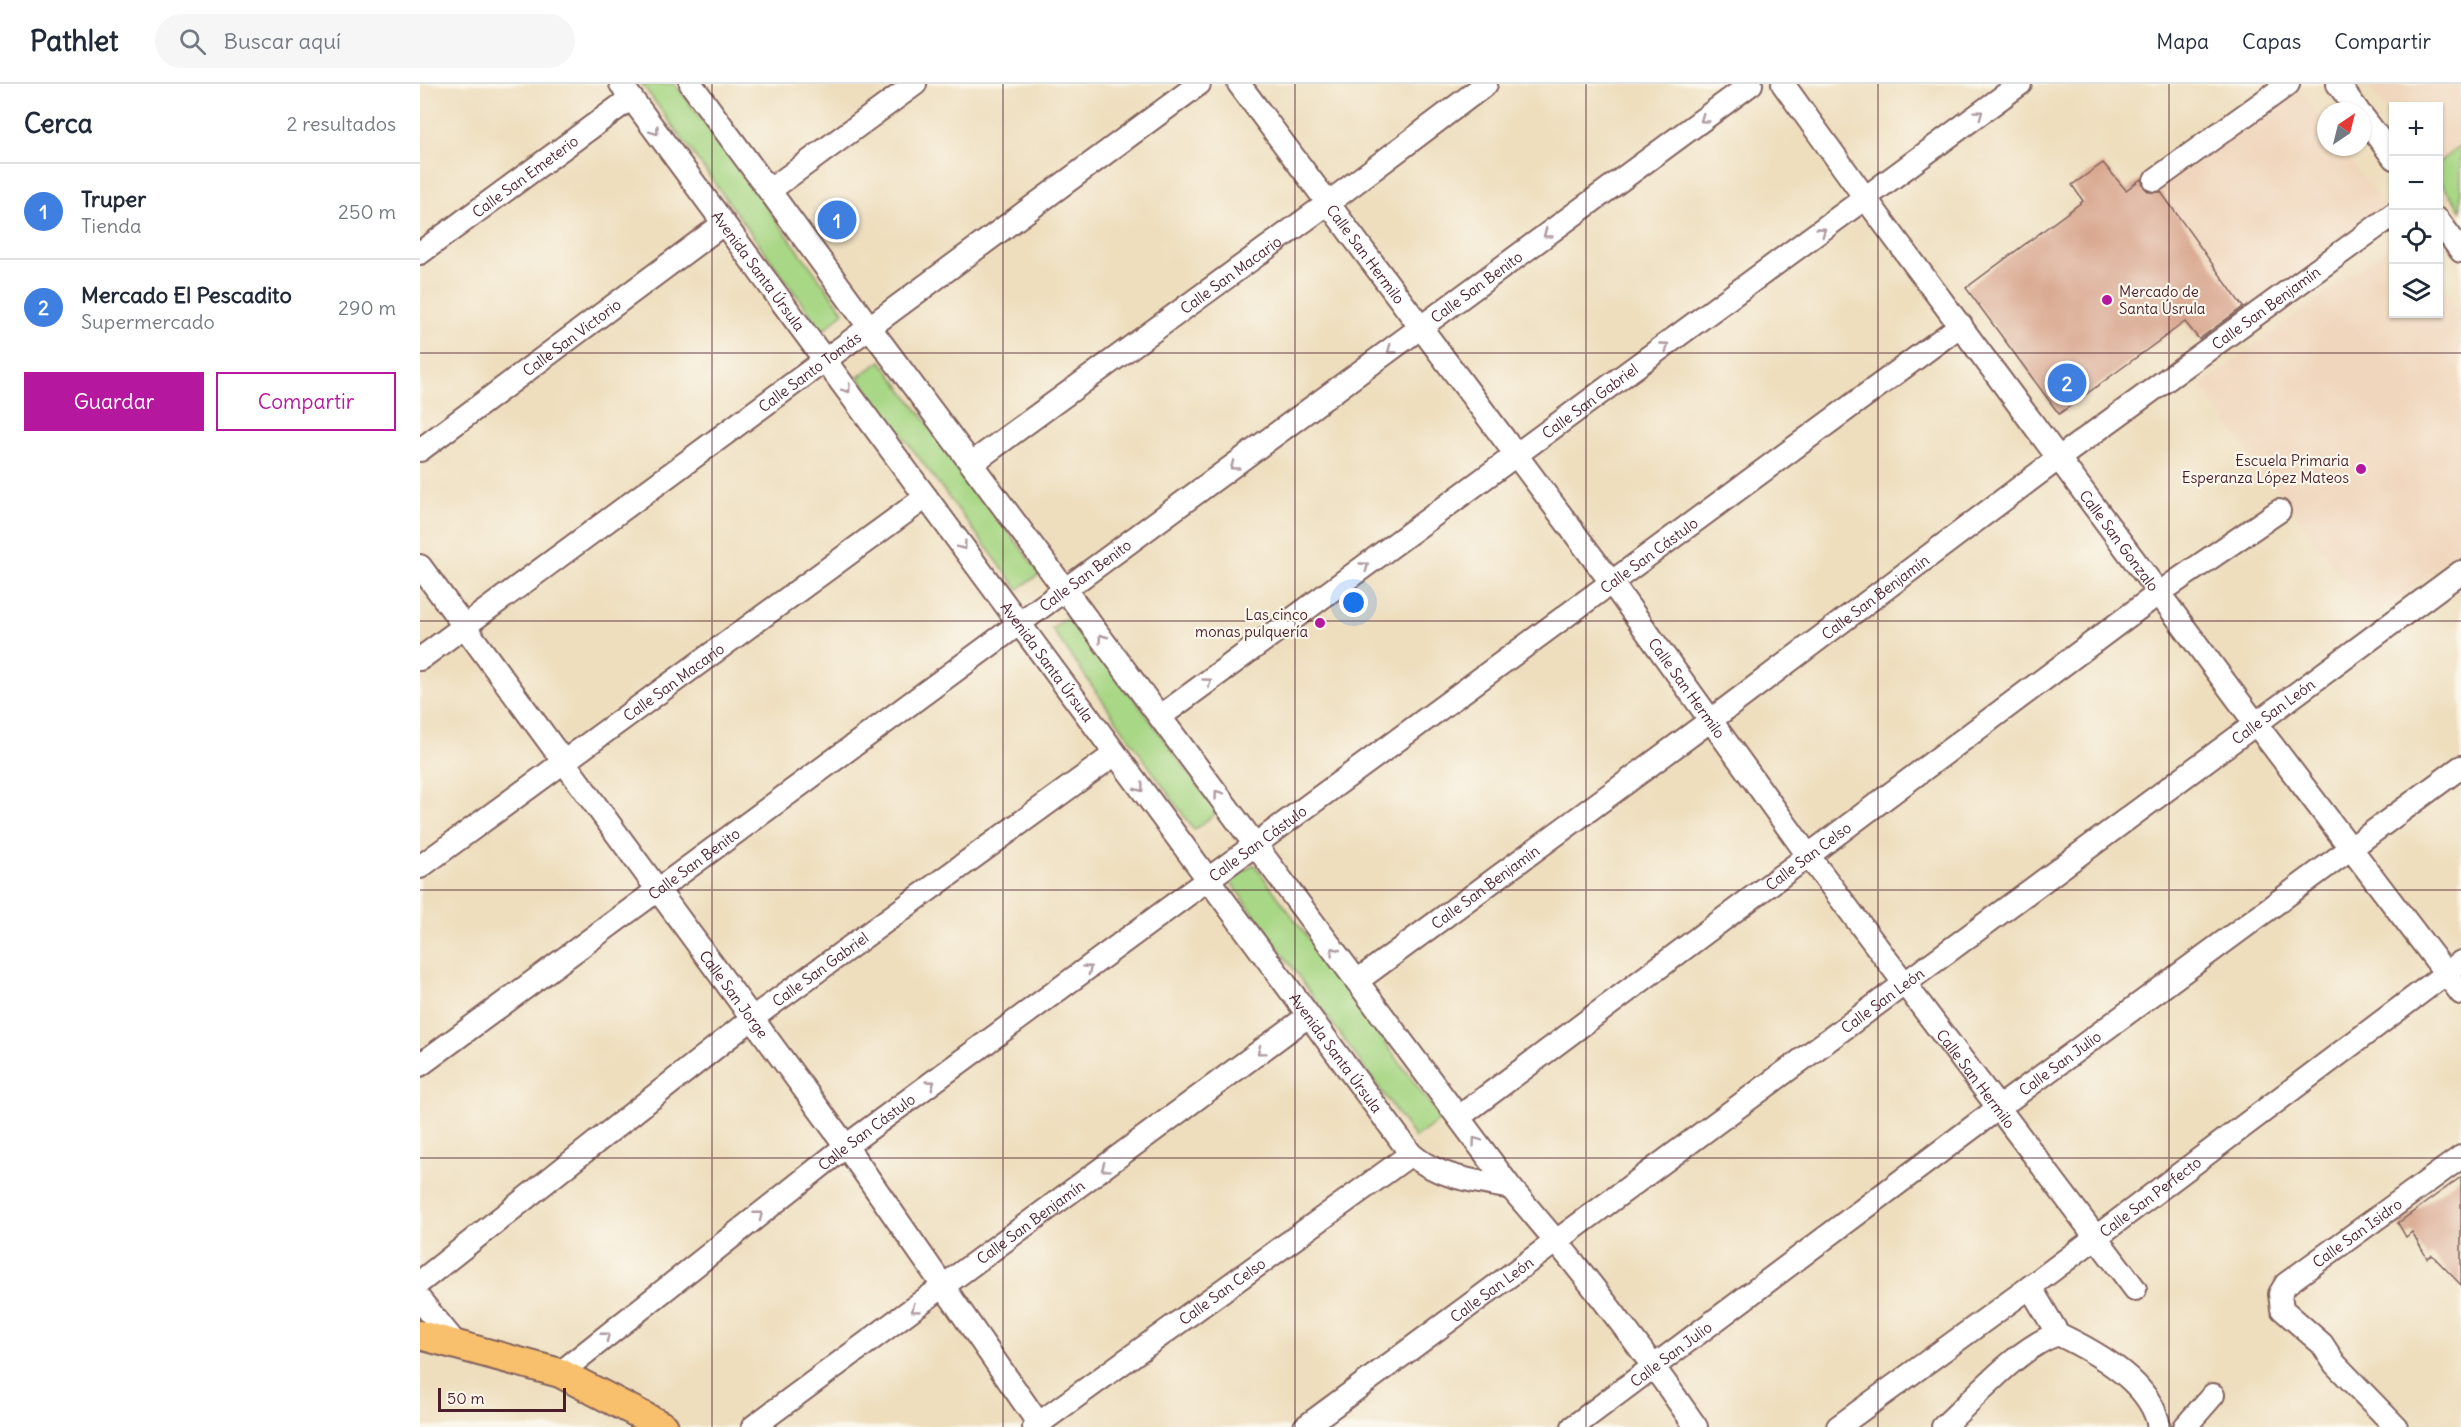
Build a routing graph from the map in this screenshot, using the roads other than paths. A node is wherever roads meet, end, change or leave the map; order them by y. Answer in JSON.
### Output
{"nodes":[{"id":1,"x":691,"y":84,"type":"edge"},
{"id":2,"x":915,"y":84,"type":"edge"},
{"id":3,"x":1199,"y":84,"type":"edge"},
{"id":4,"x":1239,"y":84,"type":"edge"},
{"id":5,"x":1486,"y":84,"type":"edge"},
{"id":6,"x":1752,"y":84,"type":"edge"},
{"id":7,"x":1783,"y":84,"type":"edge"},
{"id":8,"x":2020,"y":84,"type":"edge"},
{"id":9,"x":2288,"y":84,"type":"edge"},
{"id":10,"x":2338,"y":84,"type":"edge"},
{"id":11,"x":626,"y":91,"type":"edge"},
{"id":12,"x":2351,"y":102,"type":"edge"},
{"id":13,"x":2371,"y":128,"type":"edge"},
{"id":14,"x":2392,"y":156,"type":"edge"},
{"id":15,"x":2156,"y":180,"type":"dead end"},
{"id":16,"x":770,"y":190,"type":"junction"},
{"id":17,"x":1866,"y":199,"type":"junction"},
{"id":18,"x":1327,"y":204,"type":"junction"},
{"id":19,"x":2389,"y":218,"type":"edge"},
{"id":20,"x":723,"y":224,"type":"junction"},
{"id":21,"x":2443,"y":226,"type":"edge"},
{"id":22,"x":2461,"y":251,"type":"edge"},
{"id":23,"x":420,"y":253,"type":"edge"},
{"id":24,"x":1961,"y":325,"type":"junction"},
{"id":25,"x":870,"y":328,"type":"junction"},
{"id":26,"x":1421,"y":328,"type":"junction"},
{"id":27,"x":826,"y":360,"type":"junction"},
{"id":28,"x":420,"y":450,"type":"edge"},
{"id":29,"x":1516,"y":455,"type":"junction"},
{"id":30,"x":2059,"y":458,"type":"junction"},
{"id":31,"x":972,"y":463,"type":"junction"},
{"id":32,"x":926,"y":497,"type":"junction"},
{"id":33,"x":2279,"y":511,"type":"dead end"},
{"id":34,"x":420,"y":566,"type":"edge"},
{"id":35,"x":2461,"y":572,"type":"edge"},
{"id":36,"x":1611,"y":582,"type":"junction"},
{"id":37,"x":1066,"y":590,"type":"junction"},
{"id":38,"x":2159,"y":593,"type":"junction"},
{"id":39,"x":1020,"y":624,"type":"junction"},
{"id":40,"x":464,"y":626,"type":"junction"},
{"id":41,"x":420,"y":659,"type":"edge"},
{"id":42,"x":1161,"y":716,"type":"junction"},
{"id":43,"x":1710,"y":720,"type":"junction"},
{"id":44,"x":2256,"y":724,"type":"junction"},
{"id":45,"x":1115,"y":754,"type":"junction"},
{"id":46,"x":564,"y":760,"type":"junction"},
{"id":47,"x":2461,"y":767,"type":"edge"},
{"id":48,"x":1255,"y":846,"type":"junction"},
{"id":49,"x":2349,"y":849,"type":"junction"},
{"id":50,"x":1807,"y":854,"type":"junction"},
{"id":51,"x":420,"y":867,"type":"edge"},
{"id":52,"x":1209,"y":880,"type":"junction"},
{"id":53,"x":658,"y":888,"type":"junction"},
{"id":54,"x":2453,"y":968,"type":"edge"},
{"id":55,"x":1357,"y":981,"type":"junction"},
{"id":56,"x":1903,"y":983,"type":"junction"},
{"id":57,"x":2461,"y":993,"type":"edge"},
{"id":58,"x":1308,"y":1016,"type":"junction"},
{"id":59,"x":754,"y":1017,"type":"junction"},
{"id":60,"x":420,"y":1065,"type":"edge"},
{"id":61,"x":1997,"y":1109,"type":"junction"},
{"id":62,"x":1459,"y":1117,"type":"junction"},
{"id":63,"x":846,"y":1146,"type":"junction"},
{"id":64,"x":1411,"y":1154,"type":"junction"},
{"id":65,"x":2461,"y":1158,"type":"edge"},
{"id":66,"x":1510,"y":1188,"type":"junction"},
{"id":67,"x":2094,"y":1238,"type":"junction"},
{"id":68,"x":1557,"y":1241,"type":"junction"},
{"id":69,"x":420,"y":1282,"type":"edge"},
{"id":70,"x":946,"y":1286,"type":"junction"},
{"id":71,"x":2030,"y":1287,"type":"junction"},
{"id":72,"x":2135,"y":1289,"type":"dead end"},
{"id":73,"x":420,"y":1300,"type":"edge"},
{"id":74,"x":2058,"y":1334,"type":"junction"},
{"id":75,"x":420,"y":1335,"type":"edge"},
{"id":76,"x":457,"y":1345,"type":"junction"},
{"id":77,"x":1655,"y":1367,"type":"junction"},
{"id":78,"x":560,"y":1372,"type":"junction"},
{"id":79,"x":2213,"y":1395,"type":"dead end"},
{"id":80,"x":1038,"y":1426,"type":"edge"},
{"id":81,"x":664,"y":1427,"type":"edge"},
{"id":82,"x":753,"y":1427,"type":"edge"},
{"id":83,"x":1305,"y":1427,"type":"edge"},
{"id":84,"x":1574,"y":1427,"type":"edge"},
{"id":85,"x":1696,"y":1427,"type":"edge"},
{"id":86,"x":1838,"y":1427,"type":"edge"},
{"id":87,"x":1943,"y":1427,"type":"edge"},
{"id":88,"x":2159,"y":1427,"type":"edge"},
{"id":89,"x":2185,"y":1427,"type":"edge"},
{"id":90,"x":2396,"y":1427,"type":"edge"}],
"edges":[{"from":1,"to":16,"type":"street"},
{"from":2,"to":16,"type":"street"},
{"from":3,"to":25,"type":"street","name":"Calle Santo Tomás"},
{"from":4,"to":18,"type":"street","name":"Calle San Hermilo"},
{"from":5,"to":18,"type":"street","name":"Calle San Macario"},
{"from":6,"to":26,"type":"street","name":"Calle San Benito","one_way":true},
{"from":7,"to":17,"type":"street","name":"Calle San Gonzalo"},
{"from":17,"to":8,"type":"street","name":"Calle San Gabriel","one_way":true},
{"from":9,"to":15,"type":"street"},
{"from":10,"to":12,"type":"street"},
{"from":11,"to":20,"type":"street","name":"Avenida Santa Úrsula","one_way":true},
{"from":11,"to":23,"type":"street","name":"Calle San Emeterio"},
{"from":13,"to":14,"type":"street"},
{"from":16,"to":25,"type":"street"},
{"from":17,"to":24,"type":"street","name":"Calle San Gonzalo"},
{"from":29,"to":17,"type":"street","name":"Calle San Gabriel","one_way":true},
{"from":18,"to":26,"type":"street","name":"Calle San Hermilo"},
{"from":18,"to":31,"type":"street","name":"Calle San Macario"},
{"from":19,"to":30,"type":"street","name":"Calle San Benjamín"},
{"from":20,"to":27,"type":"street","name":"Avenida Santa Úrsula"},
{"from":20,"to":28,"type":"street","name":"Calle San Victorio"},
{"from":21,"to":22,"type":"street"},
{"from":24,"to":30,"type":"street","name":"Calle San Gonzalo"},
{"from":24,"to":36,"type":"street","name":"Calle San Cástulo"},
{"from":25,"to":27,"type":"street","name":"Calle Santo Tomás"},
{"from":25,"to":31,"type":"street"},
{"from":26,"to":29,"type":"street","name":"Calle San Hermilo"},
{"from":26,"to":37,"type":"street","name":"Calle San Benito","one_way":true},
{"from":27,"to":32,"type":"street","name":"Avenida Santa Úrsula","one_way":true},
{"from":27,"to":40,"type":"street","name":"Calle Santo Tomás"},
{"from":29,"to":36,"type":"street","name":"Calle San Hermilo"},
{"from":42,"to":29,"type":"street","name":"Calle San Gabriel","one_way":true},
{"from":30,"to":38,"type":"street","name":"Calle San Gonzalo"},
{"from":30,"to":43,"type":"street","name":"Calle San Benjamín"},
{"from":31,"to":37,"type":"street"},
{"from":32,"to":39,"type":"street","name":"Avenida Santa Úrsula","one_way":true},
{"from":32,"to":46,"type":"street","name":"Calle San Macario"},
{"from":33,"to":38,"type":"street","name":"Calle San Celso"},
{"from":34,"to":40,"type":"street","name":"Calle San Jorge"},
{"from":35,"to":44,"type":"street","name":"Calle San León"},
{"from":36,"to":43,"type":"street","name":"Calle San Hermilo"},
{"from":36,"to":48,"type":"street","name":"Calle San Cástulo"},
{"from":37,"to":39,"type":"street","name":"Calle San Benito"},
{"from":42,"to":37,"type":"street","one_way":true},
{"from":38,"to":44,"type":"street","name":"Calle San Gonzalo"},
{"from":38,"to":50,"type":"street","name":"Calle San Celso"},
{"from":39,"to":45,"type":"street","name":"Avenida Santa Úrsula"},
{"from":39,"to":53,"type":"street","name":"Calle San Benito"},
{"from":40,"to":41,"type":"street","name":"Calle Santo Tomás"},
{"from":40,"to":46,"type":"street","name":"Calle San Jorge"},
{"from":48,"to":42,"type":"street","one_way":true},
{"from":43,"to":50,"type":"street","name":"Calle San Hermilo"},
{"from":43,"to":55,"type":"street","name":"Calle San Benjamín"},
{"from":44,"to":49,"type":"street","name":"Calle San Gonzalo"},
{"from":44,"to":56,"type":"street","name":"Calle San León"},
{"from":45,"to":52,"type":"street","name":"Avenida Santa Úrsula","one_way":true},
{"from":45,"to":59,"type":"street","name":"Calle San Gabriel"},
{"from":46,"to":51,"type":"street","name":"Calle San Macario"},
{"from":46,"to":53,"type":"street","name":"Calle San Jorge"},
{"from":47,"to":49,"type":"street","name":"Calle San Julio"},
{"from":48,"to":52,"type":"street","name":"Calle San Cástulo"},
{"from":55,"to":48,"type":"street","one_way":true},
{"from":49,"to":54,"type":"street","name":"Calle San Gonzalo"},
{"from":49,"to":61,"type":"street","name":"Calle San Julio"},
{"from":50,"to":56,"type":"street","name":"Calle San Hermilo"},
{"from":50,"to":62,"type":"street","name":"Calle San Celso"},
{"from":52,"to":58,"type":"street","name":"Avenida Santa Úrsula"},
{"from":63,"to":52,"type":"street","name":"Calle San Cástulo","one_way":true},
{"from":53,"to":59,"type":"street","name":"Calle San Jorge"},
{"from":53,"to":60,"type":"street","name":"Calle San Benito"},
{"from":54,"to":57,"type":"street","name":"Calle San Gonzalo"},
{"from":54,"to":67,"type":"street","name":"Calle San Perfecto"},
{"from":55,"to":62,"type":"street"},
{"from":56,"to":61,"type":"street","name":"Calle San Hermilo"},
{"from":56,"to":68,"type":"street","name":"Calle San León"},
{"from":58,"to":64,"type":"street","name":"Avenida Santa Úrsula"},
{"from":58,"to":70,"type":"street","name":"Calle San Benjamín","one_way":true},
{"from":59,"to":63,"type":"street","name":"Calle San Jorge"},
{"from":59,"to":69,"type":"street","name":"Calle San Gabriel"},
{"from":61,"to":67,"type":"street","name":"Calle San Hermilo"},
{"from":61,"to":77,"type":"street","name":"Calle San Julio"},
{"from":66,"to":62,"type":"street","one_way":true},
{"from":63,"to":70,"type":"street","name":"Calle San Jorge"},
{"from":78,"to":63,"type":"street","name":"Calle San Cástulo","one_way":true},
{"from":64,"to":66,"type":"street","name":"Avenida Santa Úrsula"},
{"from":64,"to":80,"type":"street","name":"Calle San Celso"},
{"from":65,"to":90,"type":"street","name":"Calle San Isidro"},
{"from":66,"to":68,"type":"street"},
{"from":67,"to":71,"type":"street","name":"Calle San Perfecto"},
{"from":67,"to":72,"type":"street","name":"Calle San Hermilo"},
{"from":68,"to":77,"type":"street"},
{"from":68,"to":83,"type":"street","name":"Calle San León"},
{"from":70,"to":80,"type":"street","name":"Calle San Jorge"},
{"from":70,"to":82,"type":"street","name":"Calle San Benjamín","one_way":true},
{"from":71,"to":74,"type":"street"},
{"from":71,"to":86,"type":"street","name":"Calle San Perfecto"},
{"from":73,"to":76,"type":"street"},
{"from":74,"to":87,"type":"street"},
{"from":74,"to":88,"type":"street"},
{"from":75,"to":76,"type":"main road"},
{"from":76,"to":78,"type":"main road"},
{"from":77,"to":84,"type":"street","name":"Calle San Julio"},
{"from":77,"to":85,"type":"street"},
{"from":78,"to":81,"type":"main road"},
{"from":79,"to":89,"type":"street"}]}
